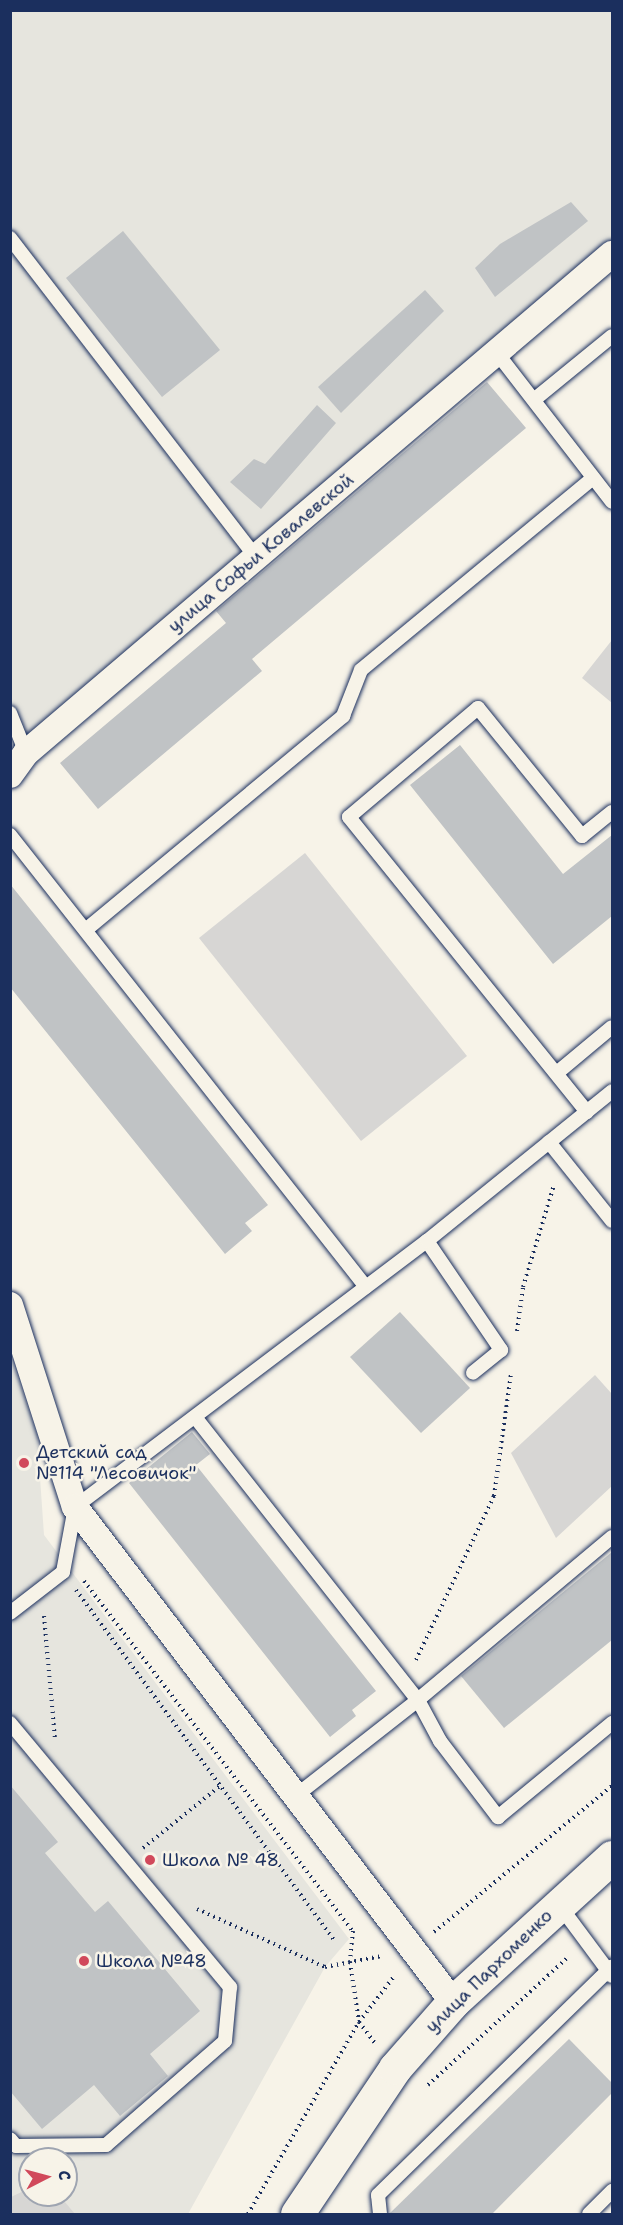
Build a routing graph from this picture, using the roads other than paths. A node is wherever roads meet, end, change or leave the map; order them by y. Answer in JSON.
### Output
{"nodes":[{"id":1,"x":10,"y":238,"type":"edge"},
{"id":2,"x":612,"y":254,"type":"edge"},
{"id":3,"x":612,"y":336,"type":"edge"},
{"id":4,"x":497,"y":353,"type":"junction"},
{"id":5,"x":535,"y":399,"type":"junction"},
{"id":6,"x":593,"y":478,"type":"junction"},
{"id":7,"x":612,"y":502,"type":"edge"},
{"id":8,"x":256,"y":557,"type":"junction"},
{"id":9,"x":10,"y":713,"type":"edge"},
{"id":10,"x":26,"y":753,"type":"junction"},
{"id":11,"x":10,"y":775,"type":"edge"},
{"id":12,"x":612,"y":812,"type":"edge"},
{"id":13,"x":10,"y":835,"type":"edge"},
{"id":14,"x":88,"y":928,"type":"junction"},
{"id":15,"x":612,"y":1027,"type":"edge"},
{"id":16,"x":558,"y":1072,"type":"junction"},
{"id":17,"x":612,"y":1091,"type":"edge"},
{"id":18,"x":587,"y":1112,"type":"junction"},
{"id":19,"x":549,"y":1142,"type":"junction"},
{"id":20,"x":612,"y":1221,"type":"edge"},
{"id":21,"x":427,"y":1241,"type":"junction"},
{"id":22,"x":366,"y":1287,"type":"junction"},
{"id":23,"x":10,"y":1305,"type":"edge"},
{"id":24,"x":473,"y":1373,"type":"dead end"},
{"id":25,"x":195,"y":1417,"type":"junction"},
{"id":26,"x":75,"y":1507,"type":"junction"},
{"id":27,"x":612,"y":1538,"type":"edge"},
{"id":28,"x":10,"y":1613,"type":"edge"},
{"id":29,"x":418,"y":1700,"type":"junction"},
{"id":30,"x":10,"y":1723,"type":"edge"},
{"id":31,"x":612,"y":1723,"type":"edge"},
{"id":32,"x":297,"y":1796,"type":"junction"},
{"id":33,"x":612,"y":1857,"type":"edge"},
{"id":34,"x":558,"y":1904,"type":"junction"},
{"id":35,"x":611,"y":1971,"type":"edge"},
{"id":36,"x":453,"y":2002,"type":"junction"},
{"id":37,"x":10,"y":2139,"type":"edge"},
{"id":38,"x":612,"y":2191,"type":"edge"},
{"id":39,"x":297,"y":2214,"type":"edge"},
{"id":40,"x":380,"y":2214,"type":"edge"},
{"id":41,"x":589,"y":2214,"type":"edge"}],
"edges":[{"from":1,"to":8,"type":"lane"},
{"from":2,"to":4,"type":"street","name":"улица Софьи Ковалевской"},
{"from":3,"to":5,"type":"lane"},
{"from":4,"to":5,"type":"lane"},
{"from":4,"to":8,"type":"street","name":"улица Софьи Ковалевской"},
{"from":5,"to":6,"type":"lane"},
{"from":6,"to":7,"type":"lane"},
{"from":6,"to":14,"type":"lane"},
{"from":8,"to":10,"type":"street","name":"улица Софьи Ковалевской"},
{"from":9,"to":10,"type":"lane"},
{"from":10,"to":11,"type":"street","name":"улица Софьи Ковалевской"},
{"from":12,"to":16,"type":"lane"},
{"from":13,"to":14,"type":"lane"},
{"from":14,"to":22,"type":"lane"},
{"from":15,"to":16,"type":"lane"},
{"from":16,"to":18,"type":"lane"},
{"from":17,"to":18,"type":"lane"},
{"from":18,"to":19,"type":"lane"},
{"from":19,"to":20,"type":"lane"},
{"from":19,"to":21,"type":"lane"},
{"from":21,"to":22,"type":"lane"},
{"from":21,"to":24,"type":"lane"},
{"from":22,"to":25,"type":"lane"},
{"from":23,"to":26,"type":"street"},
{"from":25,"to":26,"type":"lane"},
{"from":25,"to":29,"type":"lane"},
{"from":26,"to":28,"type":"lane"},
{"from":26,"to":32,"type":"street"},
{"from":27,"to":29,"type":"lane"},
{"from":29,"to":31,"type":"lane"},
{"from":29,"to":32,"type":"lane"},
{"from":30,"to":37,"type":"lane"},
{"from":32,"to":36,"type":"street"},
{"from":33,"to":34,"type":"street","name":"улица Пархоменко"},
{"from":34,"to":35,"type":"lane"},
{"from":34,"to":36,"type":"street","name":"улица Пархоменко"},
{"from":35,"to":40,"type":"lane"},
{"from":36,"to":39,"type":"street","name":"улица Пархоменко"},
{"from":38,"to":41,"type":"lane"}]}
